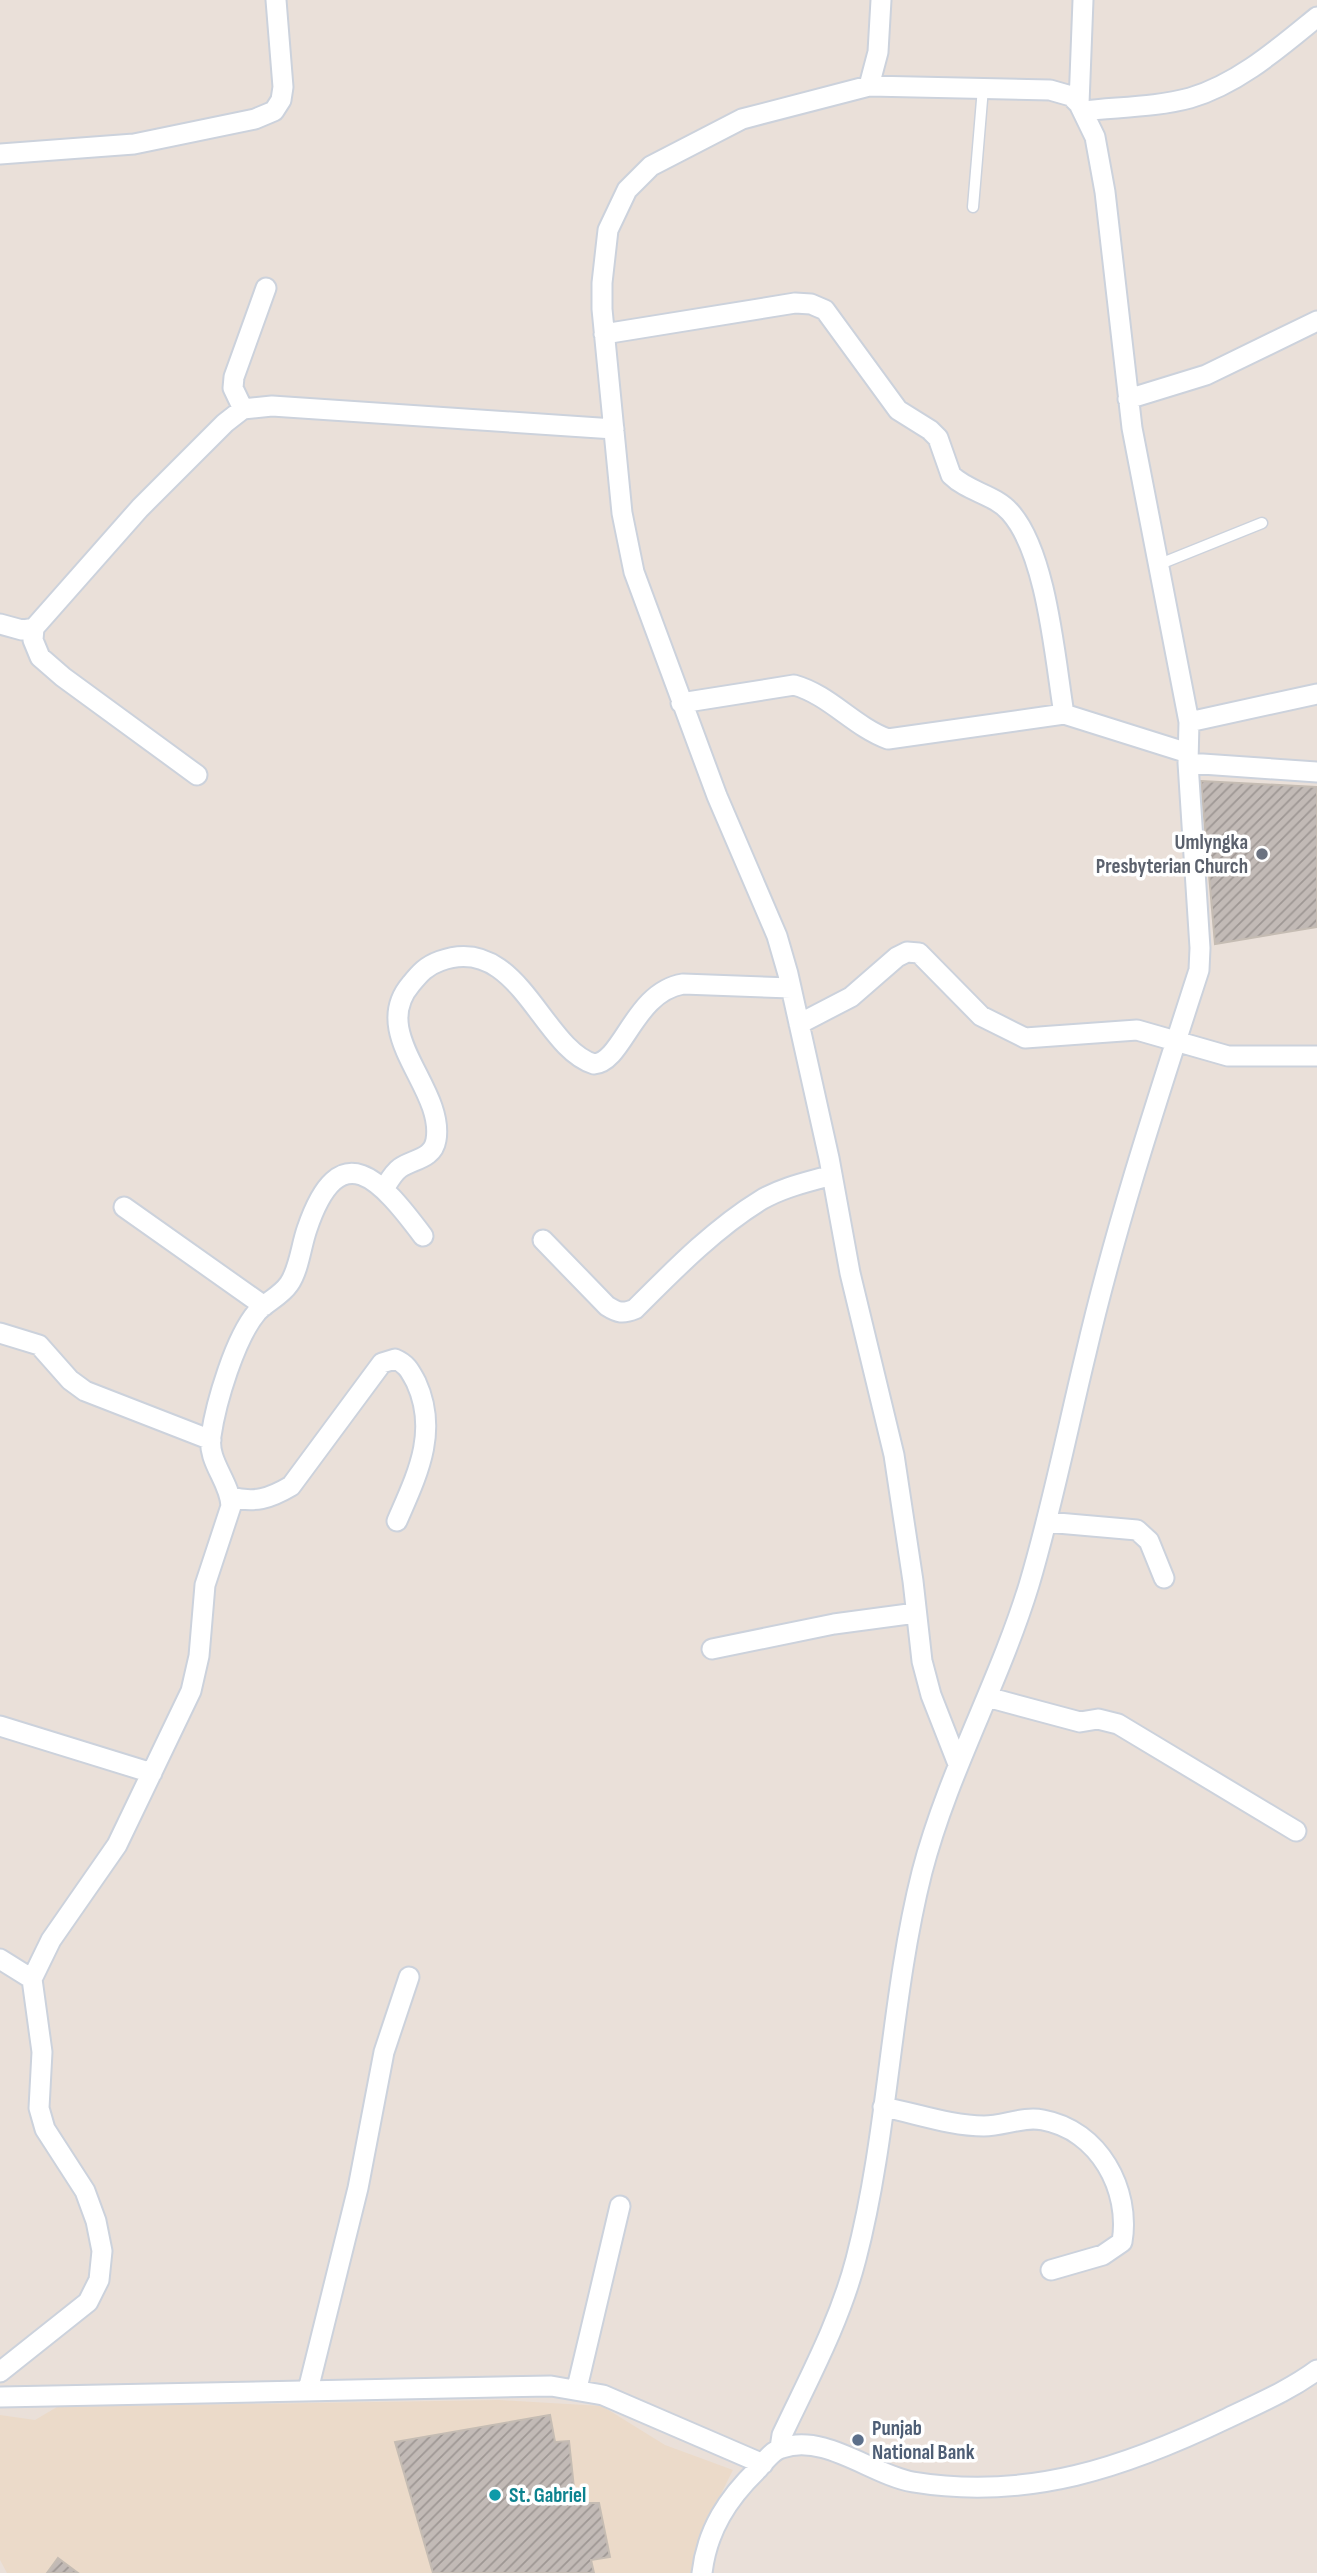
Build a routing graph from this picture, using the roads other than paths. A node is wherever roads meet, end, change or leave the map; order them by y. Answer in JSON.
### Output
{"nodes":[{"id":1,"x":276,"y":0,"type":"edge"},
{"id":2,"x":881,"y":0,"type":"edge"},
{"id":3,"x":1083,"y":0,"type":"edge"},
{"id":4,"x":1317,"y":17,"type":"edge"},
{"id":5,"x":869,"y":86,"type":"junction"},
{"id":6,"x":984,"y":87,"type":"junction"},
{"id":7,"x":1081,"y":107,"type":"junction"},
{"id":8,"x":0,"y":154,"type":"edge"},
{"id":9,"x":972,"y":207,"type":"dead end"},
{"id":10,"x":267,"y":288,"type":"dead end"},
{"id":11,"x":1317,"y":321,"type":"edge"},
{"id":12,"x":604,"y":334,"type":"junction"},
{"id":13,"x":1128,"y":399,"type":"junction"},
{"id":14,"x":243,"y":409,"type":"junction"},
{"id":15,"x":614,"y":429,"type":"junction"},
{"id":16,"x":1262,"y":523,"type":"dead end"},
{"id":17,"x":1160,"y":564,"type":"junction"},
{"id":18,"x":0,"y":624,"type":"edge"},
{"id":19,"x":34,"y":628,"type":"junction"},
{"id":20,"x":1317,"y":694,"type":"edge"},
{"id":21,"x":681,"y":703,"type":"junction"},
{"id":22,"x":1064,"y":714,"type":"junction"},
{"id":23,"x":1189,"y":722,"type":"junction"},
{"id":24,"x":1188,"y":758,"type":"junction"},
{"id":25,"x":1317,"y":772,"type":"edge"},
{"id":26,"x":197,"y":775,"type":"dead end"},
{"id":27,"x":791,"y":988,"type":"junction"},
{"id":28,"x":799,"y":1024,"type":"junction"},
{"id":29,"x":1176,"y":1044,"type":"junction"},
{"id":30,"x":1317,"y":1056,"type":"edge"},
{"id":31,"x":832,"y":1175,"type":"junction"},
{"id":32,"x":384,"y":1189,"type":"junction"},
{"id":33,"x":124,"y":1207,"type":"dead end"},
{"id":34,"x":423,"y":1237,"type":"dead end"},
{"id":35,"x":543,"y":1240,"type":"dead end"},
{"id":36,"x":264,"y":1306,"type":"junction"},
{"id":37,"x":0,"y":1333,"type":"edge"},
{"id":38,"x":211,"y":1440,"type":"junction"},
{"id":39,"x":230,"y":1497,"type":"junction"},
{"id":40,"x":397,"y":1521,"type":"dead end"},
{"id":41,"x":1046,"y":1522,"type":"junction"},
{"id":42,"x":1164,"y":1578,"type":"dead end"},
{"id":43,"x":916,"y":1613,"type":"junction"},
{"id":44,"x":712,"y":1649,"type":"dead end"},
{"id":45,"x":987,"y":1697,"type":"junction"},
{"id":46,"x":0,"y":1726,"type":"edge"},
{"id":47,"x":958,"y":1764,"type":"junction"},
{"id":48,"x":152,"y":1773,"type":"junction"},
{"id":49,"x":1296,"y":1831,"type":"dead end"},
{"id":50,"x":0,"y":1959,"type":"edge"},
{"id":51,"x":409,"y":1977,"type":"dead end"},
{"id":52,"x":32,"y":1979,"type":"junction"},
{"id":53,"x":883,"y":2107,"type":"junction"},
{"id":54,"x":620,"y":2206,"type":"dead end"},
{"id":55,"x":1051,"y":2270,"type":"dead end"},
{"id":56,"x":1317,"y":2370,"type":"edge"},
{"id":57,"x":0,"y":2372,"type":"edge"},
{"id":58,"x":577,"y":2388,"type":"junction"},
{"id":59,"x":308,"y":2390,"type":"junction"},
{"id":60,"x":0,"y":2397,"type":"edge"},
{"id":61,"x":780,"y":2448,"type":"junction"},
{"id":62,"x":763,"y":2464,"type":"junction"},
{"id":63,"x":702,"y":2573,"type":"edge"}],
"edges":[{"from":1,"to":8,"type":"street"},
{"from":2,"to":5,"type":"street"},
{"from":3,"to":7,"type":"street"},
{"from":4,"to":7,"type":"street"},
{"from":5,"to":6,"type":"street"},
{"from":5,"to":12,"type":"street"},
{"from":6,"to":7,"type":"street"},
{"from":6,"to":9,"type":"lane"},
{"from":7,"to":13,"type":"street"},
{"from":10,"to":14,"type":"street"},
{"from":11,"to":13,"type":"street"},
{"from":12,"to":15,"type":"street"},
{"from":12,"to":22,"type":"street"},
{"from":13,"to":17,"type":"street"},
{"from":14,"to":15,"type":"street"},
{"from":14,"to":19,"type":"street"},
{"from":15,"to":21,"type":"street"},
{"from":16,"to":17,"type":"lane"},
{"from":17,"to":23,"type":"street"},
{"from":18,"to":19,"type":"street"},
{"from":19,"to":26,"type":"street"},
{"from":20,"to":23,"type":"street"},
{"from":21,"to":22,"type":"street"},
{"from":21,"to":27,"type":"street"},
{"from":22,"to":24,"type":"street"},
{"from":23,"to":24,"type":"street"},
{"from":24,"to":25,"type":"street"},
{"from":24,"to":29,"type":"street"},
{"from":27,"to":28,"type":"street"},
{"from":27,"to":32,"type":"street"},
{"from":28,"to":29,"type":"street"},
{"from":28,"to":31,"type":"street"},
{"from":29,"to":30,"type":"street"},
{"from":29,"to":41,"type":"street"},
{"from":31,"to":35,"type":"street"},
{"from":31,"to":43,"type":"street"},
{"from":32,"to":34,"type":"street"},
{"from":32,"to":36,"type":"street"},
{"from":33,"to":36,"type":"street"},
{"from":36,"to":38,"type":"street"},
{"from":37,"to":38,"type":"street"},
{"from":38,"to":39,"type":"street"},
{"from":39,"to":40,"type":"street"},
{"from":39,"to":48,"type":"street"},
{"from":41,"to":42,"type":"street"},
{"from":41,"to":45,"type":"street"},
{"from":43,"to":44,"type":"street"},
{"from":43,"to":47,"type":"street"},
{"from":45,"to":47,"type":"street"},
{"from":45,"to":49,"type":"street"},
{"from":46,"to":48,"type":"street"},
{"from":47,"to":53,"type":"street"},
{"from":48,"to":52,"type":"street"},
{"from":50,"to":52,"type":"street"},
{"from":51,"to":59,"type":"street"},
{"from":52,"to":57,"type":"street"},
{"from":53,"to":55,"type":"street"},
{"from":53,"to":61,"type":"street"},
{"from":54,"to":58,"type":"street"},
{"from":56,"to":61,"type":"street"},
{"from":58,"to":59,"type":"street"},
{"from":58,"to":62,"type":"street"},
{"from":59,"to":60,"type":"street"},
{"from":61,"to":62,"type":"street"},
{"from":62,"to":63,"type":"street"}]}
